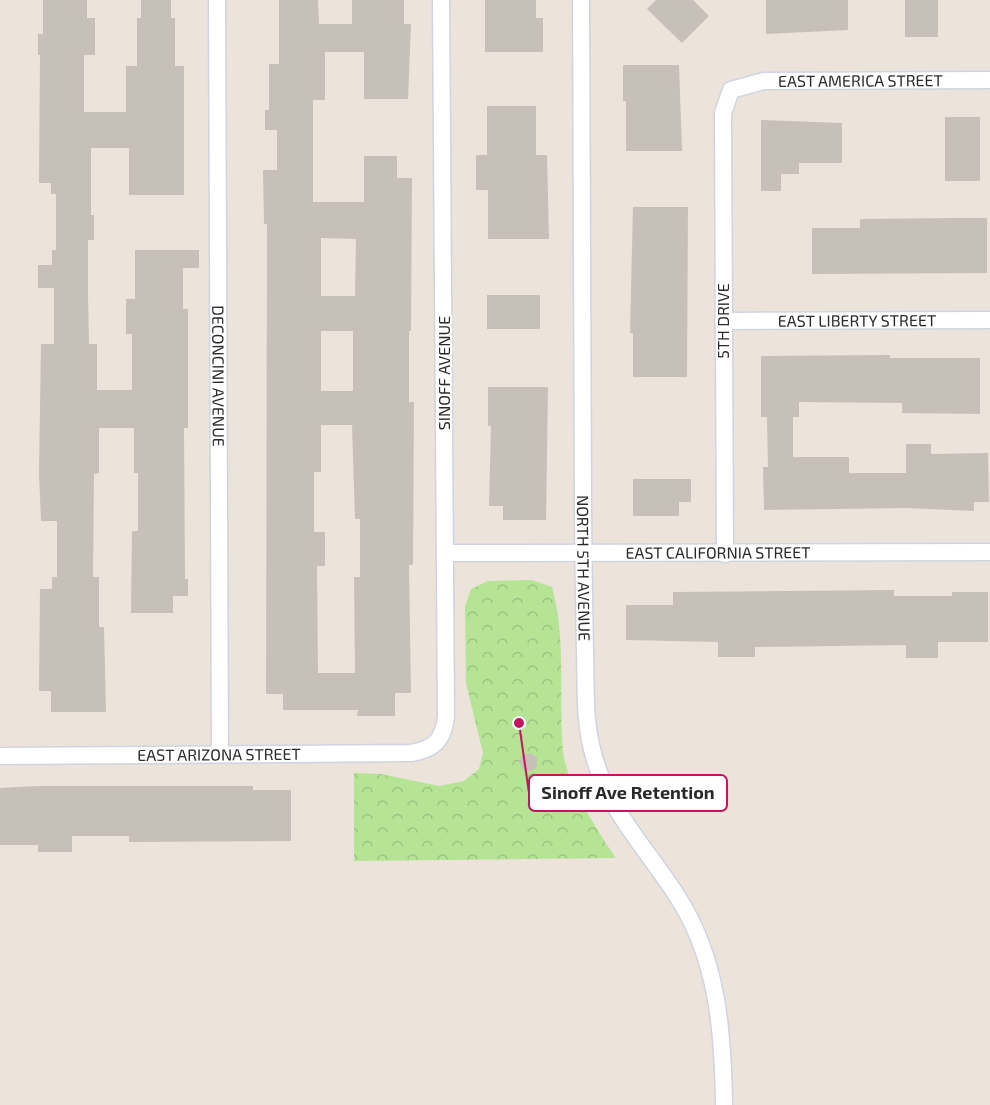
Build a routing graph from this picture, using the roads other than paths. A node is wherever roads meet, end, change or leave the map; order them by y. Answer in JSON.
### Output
{"nodes":[{"id":1,"x":217,"y":0,"type":"edge"},
{"id":2,"x":441,"y":0,"type":"edge"},
{"id":3,"x":580,"y":0,"type":"edge"},
{"id":4,"x":990,"y":80,"type":"edge"},
{"id":5,"x":731,"y":90,"type":"joint"},
{"id":6,"x":990,"y":320,"type":"edge"},
{"id":7,"x":723,"y":321,"type":"junction"},
{"id":8,"x":990,"y":552,"type":"edge"},
{"id":9,"x":445,"y":553,"type":"junction"},
{"id":10,"x":583,"y":554,"type":"junction"},
{"id":11,"x":725,"y":554,"type":"junction"},
{"id":12,"x":437,"y":743,"type":"joint"},
{"id":13,"x":220,"y":754,"type":"junction"},
{"id":14,"x":0,"y":756,"type":"edge"},
{"id":15,"x":724,"y":1105,"type":"edge"}],
"edges":[{"from":1,"to":13,"type":"street","name":"DECONCINI AVENUE"},
{"from":2,"to":9,"type":"street","name":"SINOFF AVENUE"},
{"from":3,"to":10,"type":"street","name":"NORTH 5TH AVENUE"},
{"from":4,"to":5,"type":"street","name":"EAST AMERICA STREET"},
{"from":5,"to":7,"type":"street","name":"5TH DRIVE"},
{"from":6,"to":7,"type":"street","name":"EAST LIBERTY STREET"},
{"from":7,"to":11,"type":"street","name":"5TH DRIVE"},
{"from":8,"to":11,"type":"street","name":"EAST CALIFORNIA STREET"},
{"from":9,"to":10,"type":"street","name":"EAST CALIFORNIA STREET"},
{"from":9,"to":12,"type":"street","name":"SINOFF AVENUE"},
{"from":10,"to":11,"type":"street","name":"EAST CALIFORNIA STREET"},
{"from":10,"to":15,"type":"street","name":"NORTH 5TH AVENUE"},
{"from":12,"to":13,"type":"street","name":"EAST ARIZONA STREET"},
{"from":13,"to":14,"type":"street","name":"EAST ARIZONA STREET"}]}
